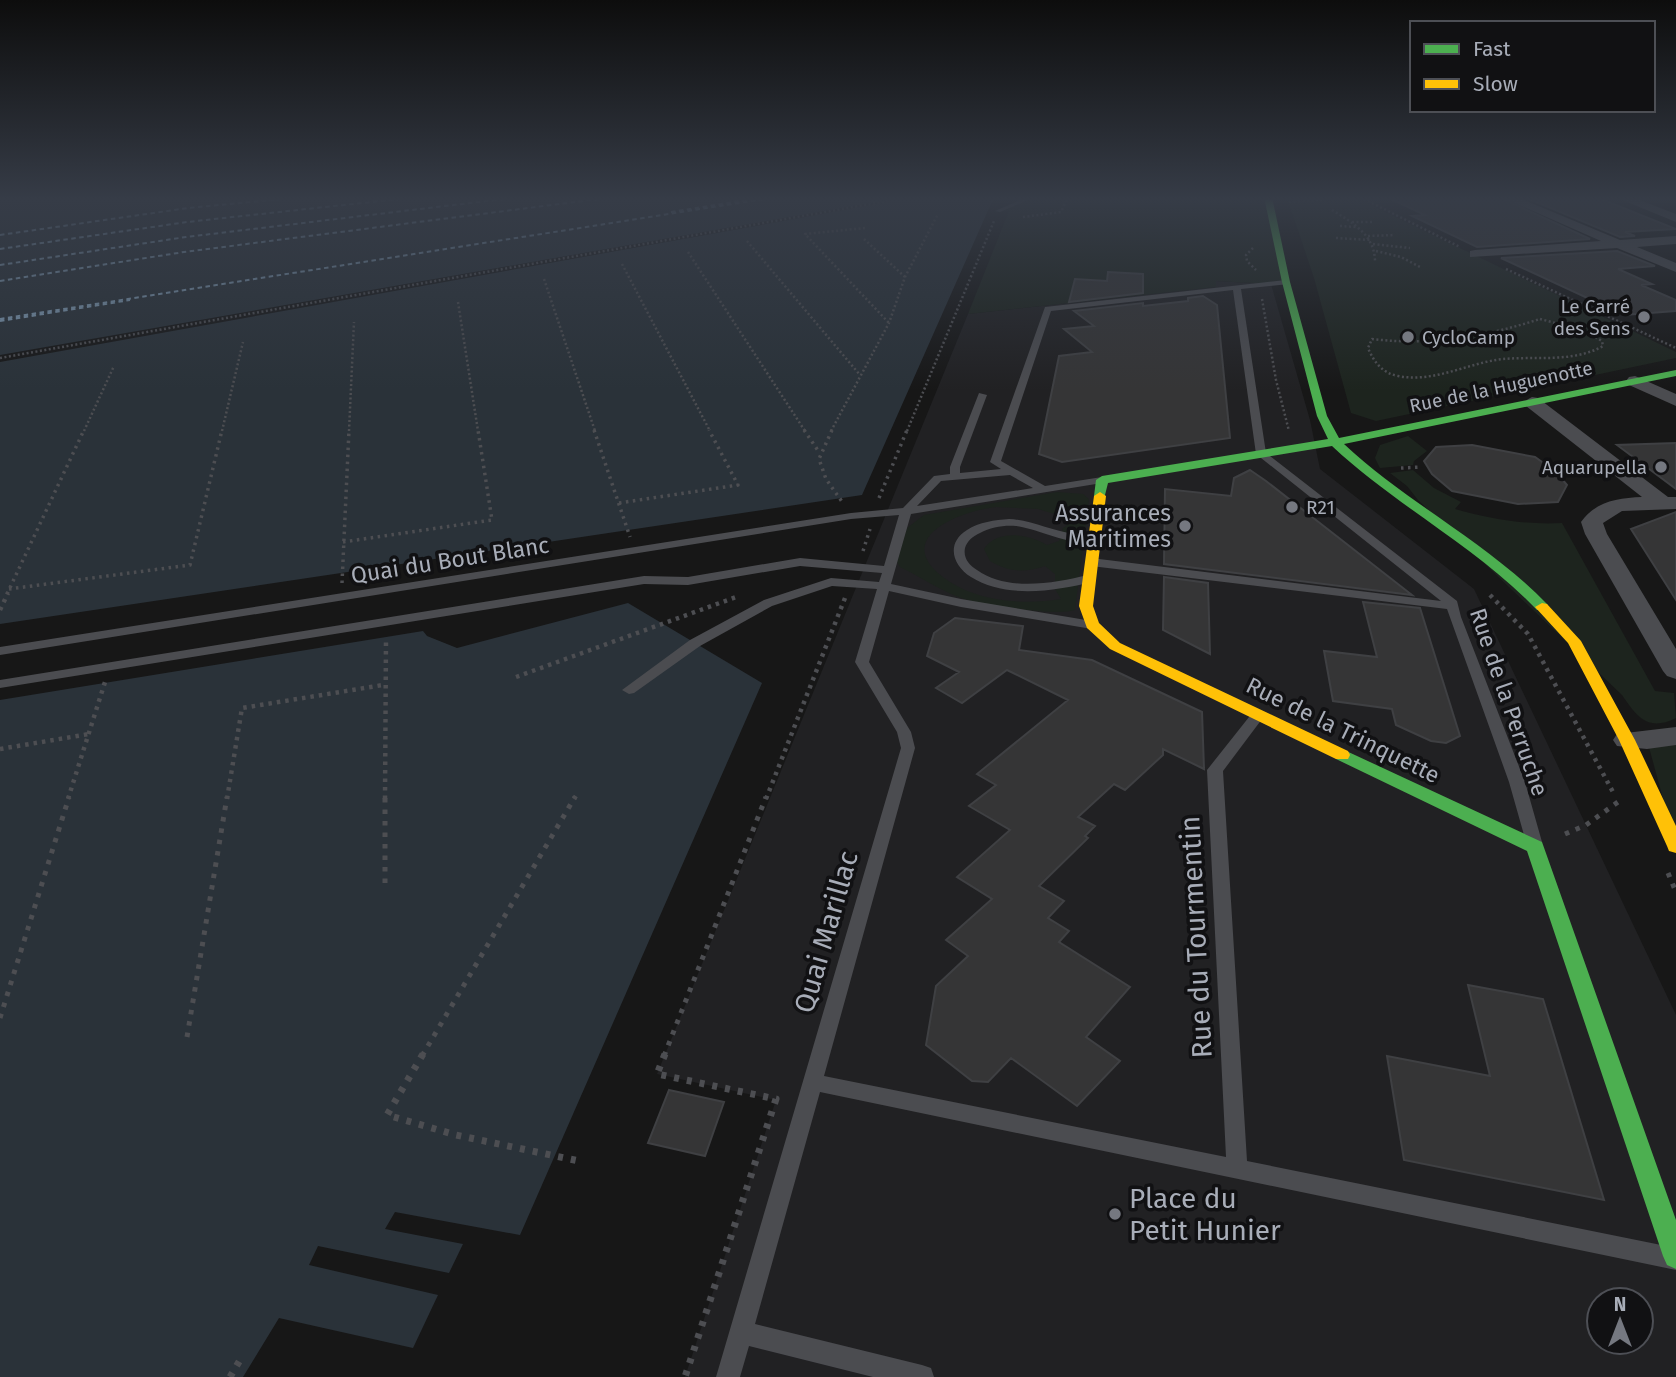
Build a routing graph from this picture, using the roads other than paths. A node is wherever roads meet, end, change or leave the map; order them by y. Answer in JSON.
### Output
{"nodes":[{"id":1,"x":1281,"y":261,"type":"edge"},
{"id":2,"x":1286,"y":282,"type":"junction"},
{"id":3,"x":1237,"y":288,"type":"junction"},
{"id":4,"x":1676,"y":373,"type":"edge"},
{"id":5,"x":1635,"y":381,"type":"junction"},
{"id":6,"x":982,"y":395,"type":"dead end"},
{"id":7,"x":1676,"y":401,"type":"edge"},
{"id":8,"x":1532,"y":402,"type":"junction"},
{"id":9,"x":1335,"y":442,"type":"junction"},
{"id":10,"x":1261,"y":454,"type":"junction"},
{"id":11,"x":1008,"y":472,"type":"junction"},
{"id":12,"x":955,"y":475,"type":"junction"},
{"id":13,"x":1102,"y":480,"type":"junction"},
{"id":14,"x":1043,"y":489,"type":"junction"},
{"id":15,"x":1670,"y":503,"type":"edge"},
{"id":16,"x":906,"y":511,"type":"junction"},
{"id":17,"x":1094,"y":539,"type":"junction"},
{"id":18,"x":1090,"y":571,"type":"junction"},
{"id":19,"x":887,"y":578,"type":"junction"},
{"id":20,"x":1454,"y":606,"type":"junction"},
{"id":21,"x":1092,"y":625,"type":"junction"},
{"id":22,"x":0,"y":651,"type":"edge"},
{"id":23,"x":1676,"y":671,"type":"edge"},
{"id":24,"x":0,"y":684,"type":"edge"},
{"id":25,"x":629,"y":690,"type":"dead end"},
{"id":26,"x":1258,"y":715,"type":"junction"},
{"id":27,"x":1676,"y":736,"type":"edge"},
{"id":28,"x":1627,"y":740,"type":"junction"},
{"id":29,"x":1676,"y":846,"type":"edge"},
{"id":30,"x":1535,"y":847,"type":"junction"},
{"id":31,"x":811,"y":1082,"type":"junction"},
{"id":32,"x":1237,"y":1170,"type":"junction"},
{"id":33,"x":1676,"y":1258,"type":"edge"},
{"id":34,"x":741,"y":1332,"type":"junction"},
{"id":35,"x":729,"y":1377,"type":"edge"},
{"id":36,"x":922,"y":1377,"type":"edge"}],
"edges":[{"from":1,"to":2,"type":"street"},
{"from":2,"to":3,"type":"lane"},
{"from":2,"to":9,"type":"street"},
{"from":3,"to":10,"type":"lane"},
{"from":3,"to":11,"type":"lane"},
{"from":4,"to":5,"type":"street","name":"Rue de la Huguenotte"},
{"from":5,"to":7,"type":"street"},
{"from":5,"to":8,"type":"street","name":"Rue de la Huguenotte"},
{"from":6,"to":12,"type":"lane"},
{"from":8,"to":9,"type":"street","name":"Rue de la Huguenotte"},
{"from":8,"to":15,"type":"street"},
{"from":9,"to":10,"type":"street"},
{"from":9,"to":28,"type":"street"},
{"from":10,"to":13,"type":"street"},
{"from":10,"to":20,"type":"lane","name":"Rue de la Perruche"},
{"from":11,"to":12,"type":"lane"},
{"from":11,"to":14,"type":"lane"},
{"from":12,"to":16,"type":"lane"},
{"from":13,"to":14,"type":"lane","name":"Quai du Bout Blanc"},
{"from":13,"to":17,"type":"street"},
{"from":14,"to":16,"type":"lane","name":"Quai du Bout Blanc"},
{"from":15,"to":23,"type":"street"},
{"from":16,"to":19,"type":"lane","name":"Quai Marillac"},
{"from":16,"to":22,"type":"lane","name":"Quai du Bout Blanc"},
{"from":17,"to":18,"type":"street"},
{"from":17,"to":18,"type":"lane"},
{"from":18,"to":20,"type":"lane"},
{"from":18,"to":21,"type":"street"},
{"from":19,"to":21,"type":"lane"},
{"from":19,"to":24,"type":"lane"},
{"from":19,"to":25,"type":"lane"},
{"from":19,"to":31,"type":"lane","name":"Quai Marillac"},
{"from":20,"to":30,"type":"lane","name":"Rue de la Perruche"},
{"from":21,"to":26,"type":"street","name":"Rue de la Trinquette"},
{"from":26,"to":30,"type":"street","name":"Rue de la Trinquette"},
{"from":26,"to":32,"type":"lane","name":"Rue du Tourmentin"},
{"from":27,"to":28,"type":"street"},
{"from":28,"to":29,"type":"street"},
{"from":30,"to":33,"type":"street"},
{"from":31,"to":32,"type":"lane"},
{"from":31,"to":34,"type":"lane","name":"Quai Marillac"},
{"from":32,"to":33,"type":"lane"},
{"from":34,"to":35,"type":"lane","name":"Quai Marillac"},
{"from":34,"to":36,"type":"lane"}]}
